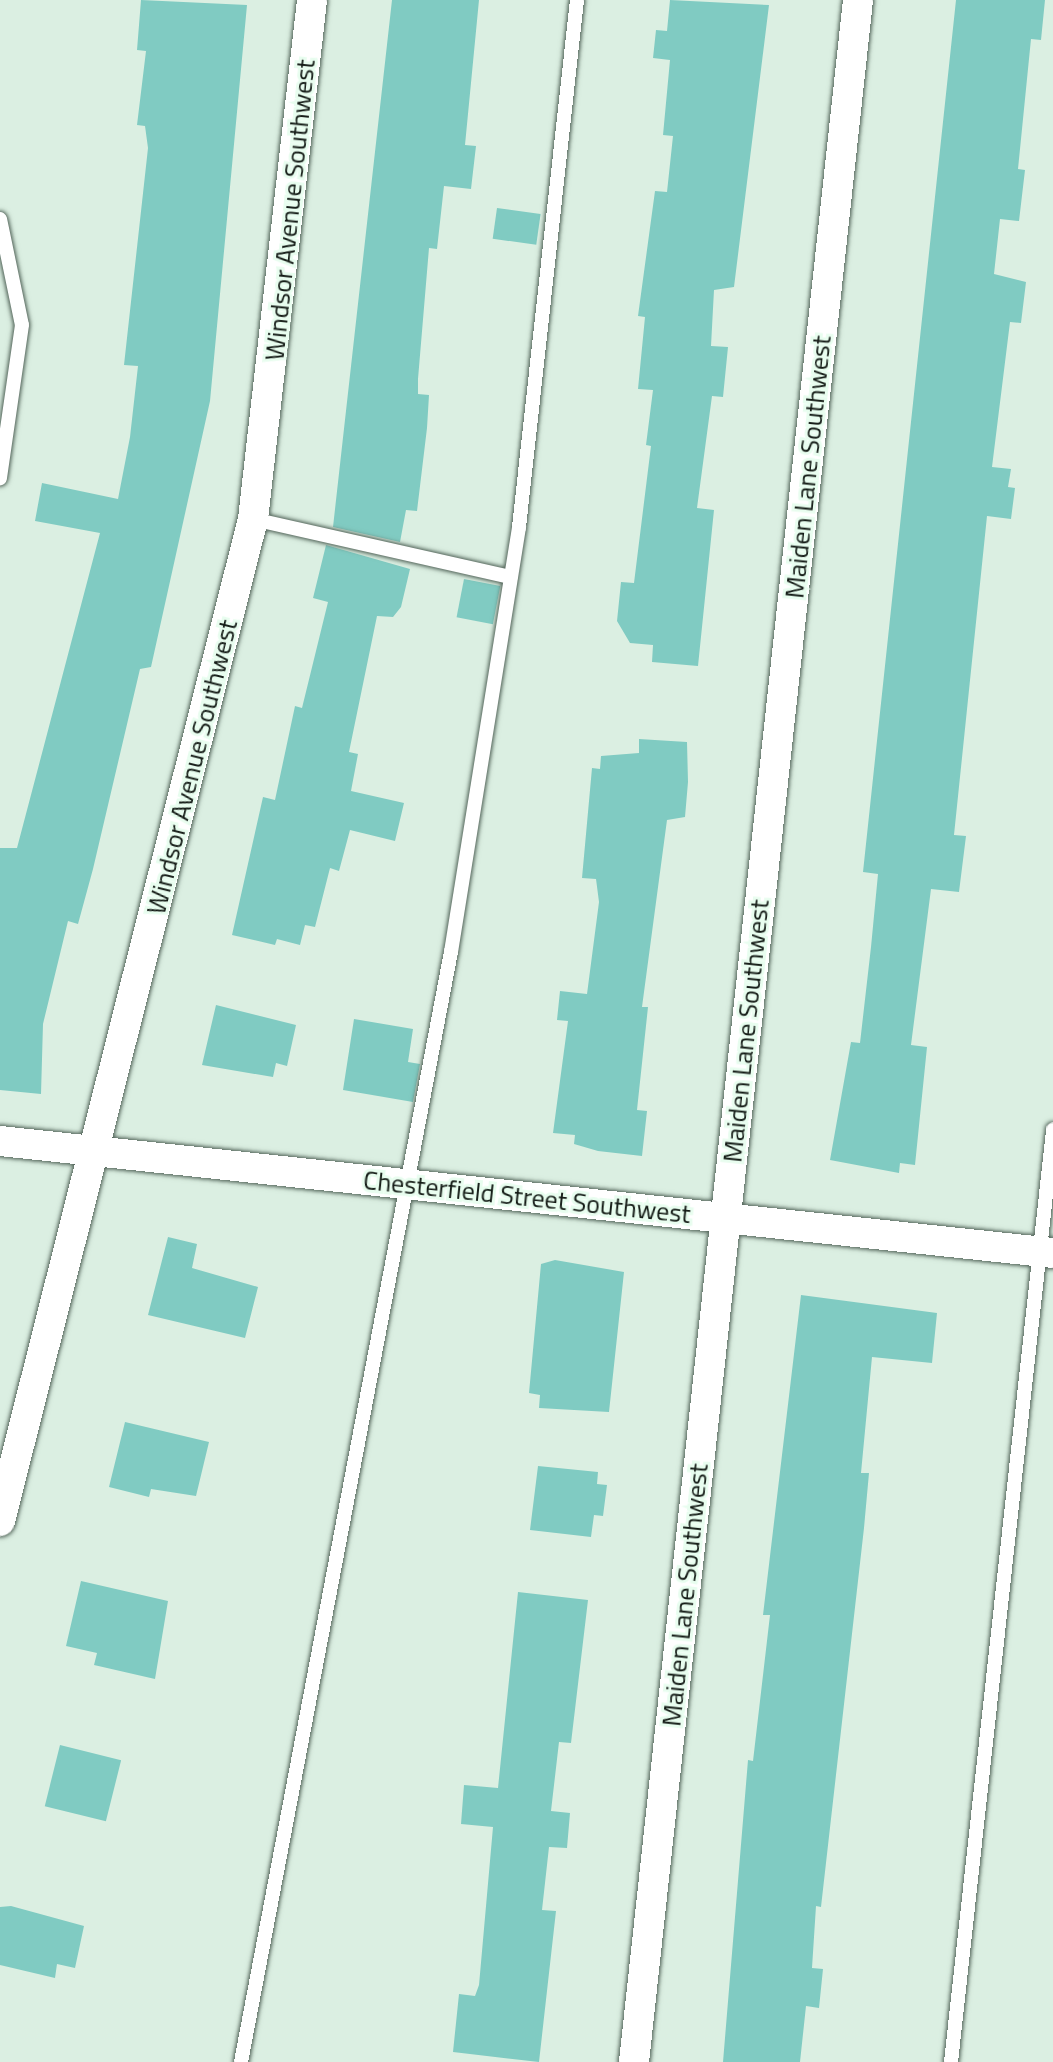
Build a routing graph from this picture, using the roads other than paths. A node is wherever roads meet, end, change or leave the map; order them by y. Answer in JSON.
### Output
{"nodes":[{"id":1,"x":312,"y":0,"type":"edge"},
{"id":2,"x":577,"y":0,"type":"edge"},
{"id":3,"x":858,"y":0,"type":"edge"},
{"id":4,"x":0,"y":219,"type":"edge"},
{"id":5,"x":0,"y":478,"type":"edge"},
{"id":6,"x":253,"y":519,"type":"junction"},
{"id":7,"x":511,"y":577,"type":"junction"},
{"id":8,"x":1053,"y":1130,"type":"edge"},
{"id":9,"x":0,"y":1142,"type":"edge"},
{"id":10,"x":94,"y":1153,"type":"junction"},
{"id":11,"x":407,"y":1185,"type":"junction"},
{"id":12,"x":726,"y":1218,"type":"junction"},
{"id":13,"x":1046,"y":1252,"type":"edge"},
{"id":14,"x":0,"y":1521,"type":"edge"},
{"id":15,"x":241,"y":2062,"type":"edge"},
{"id":16,"x":634,"y":2062,"type":"edge"},
{"id":17,"x":951,"y":2062,"type":"edge"}],
"edges":[{"from":1,"to":6,"type":"street","name":"Windsor Avenue Southwest"},
{"from":2,"to":7,"type":"lane"},
{"from":3,"to":12,"type":"street","name":"Maiden Lane Southwest"},
{"from":4,"to":5,"type":"lane"},
{"from":6,"to":7,"type":"lane"},
{"from":6,"to":10,"type":"street","name":"Windsor Avenue Southwest"},
{"from":7,"to":11,"type":"lane"},
{"from":8,"to":13,"type":"lane"},
{"from":9,"to":10,"type":"street","name":"Chesterfield Street Southwest"},
{"from":10,"to":11,"type":"street","name":"Chesterfield Street Southwest"},
{"from":10,"to":14,"type":"street","name":"Windsor Avenue Southwest"},
{"from":11,"to":12,"type":"street","name":"Chesterfield Street Southwest"},
{"from":11,"to":15,"type":"lane"},
{"from":12,"to":13,"type":"street","name":"Chesterfield Street Southwest"},
{"from":12,"to":16,"type":"street","name":"Maiden Lane Southwest"},
{"from":13,"to":17,"type":"lane"}]}
